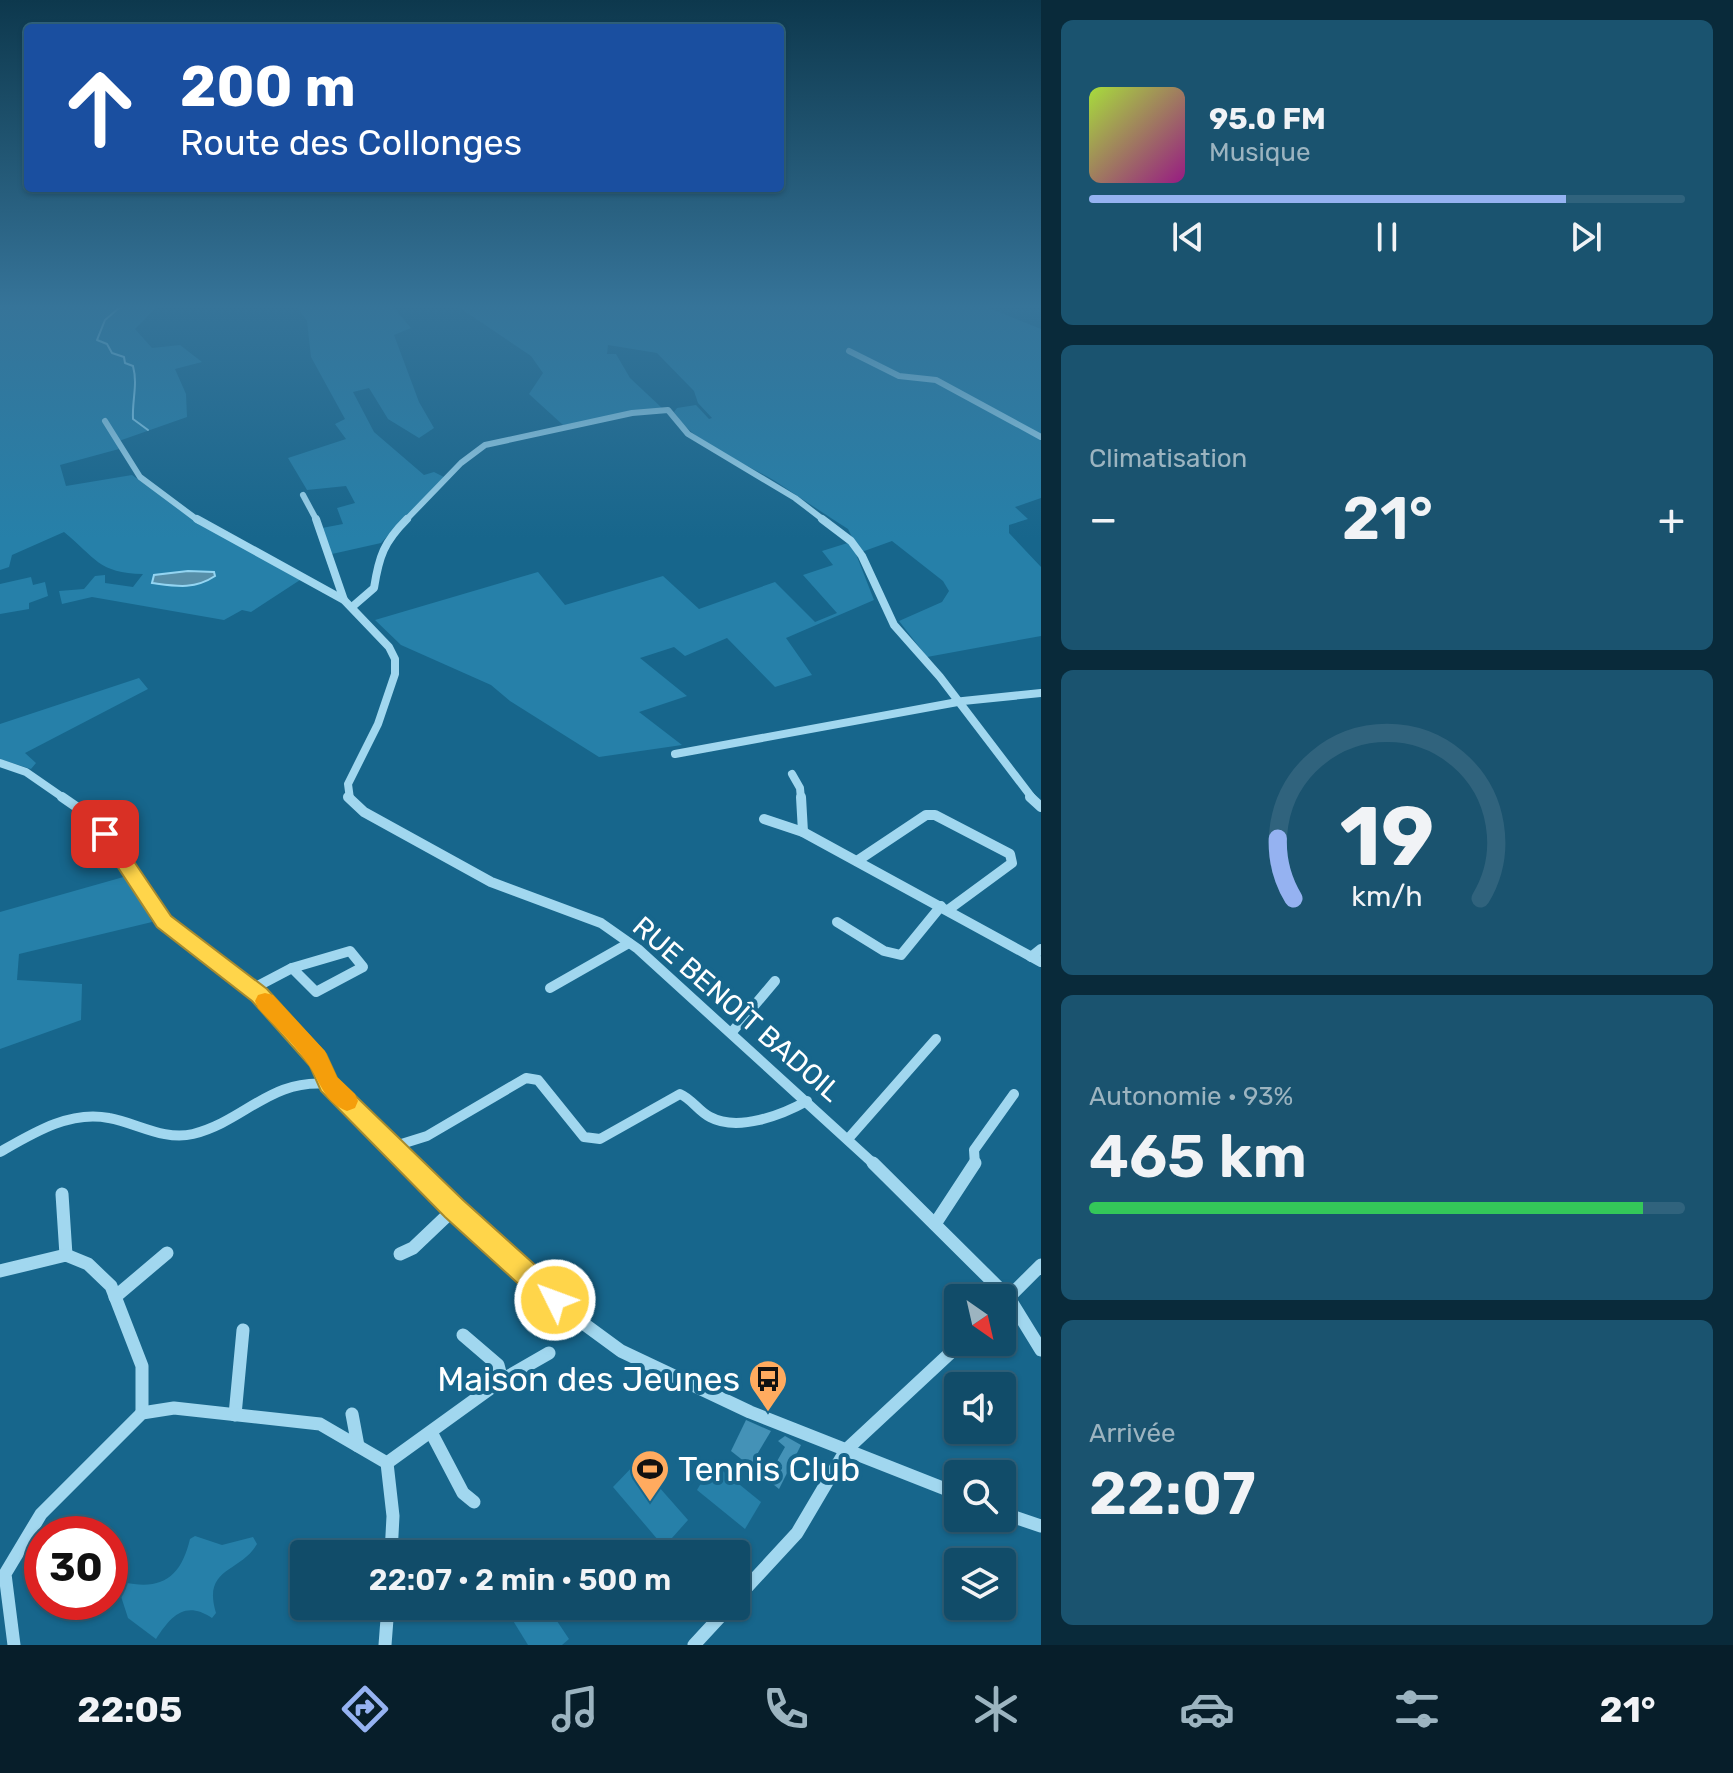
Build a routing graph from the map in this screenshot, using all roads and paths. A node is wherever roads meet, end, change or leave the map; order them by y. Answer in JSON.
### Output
{"nodes":[{"id":1,"x":945,"y":385,"type":"edge"},
{"id":2,"x":105,"y":421,"type":"dead end"},
{"id":3,"x":1041,"y":437,"type":"edge"},
{"id":4,"x":303,"y":495,"type":"dead end"},
{"id":5,"x":344,"y":600,"type":"junction"},
{"id":6,"x":352,"y":607,"type":"junction"},
{"id":7,"x":1041,"y":693,"type":"edge"},
{"id":8,"x":959,"y":703,"type":"junction"},
{"id":9,"x":675,"y":754,"type":"dead end"},
{"id":10,"x":0,"y":763,"type":"edge"},
{"id":11,"x":792,"y":774,"type":"dead end"},
{"id":12,"x":1041,"y":807,"type":"edge"},
{"id":13,"x":764,"y":819,"type":"dead end"},
{"id":14,"x":803,"y":832,"type":"junction"},
{"id":15,"x":857,"y":861,"type":"junction"},
{"id":16,"x":944,"y":908,"type":"junction"},
{"id":17,"x":837,"y":922,"type":"dead end"},
{"id":18,"x":629,"y":943,"type":"junction"},
{"id":19,"x":1041,"y":949,"type":"edge"},
{"id":20,"x":1036,"y":960,"type":"edge"},
{"id":21,"x":292,"y":968,"type":"junction"},
{"id":22,"x":775,"y":981,"type":"dead end"},
{"id":23,"x":550,"y":988,"type":"dead end"},
{"id":24,"x":252,"y":989,"type":"junction"},
{"id":25,"x":732,"y":1032,"type":"junction"},
{"id":26,"x":936,"y":1039,"type":"dead end"},
{"id":27,"x":329,"y":1084,"type":"junction"},
{"id":28,"x":1014,"y":1094,"type":"dead end"},
{"id":29,"x":807,"y":1101,"type":"junction"},
{"id":30,"x":848,"y":1139,"type":"junction"},
{"id":31,"x":395,"y":1146,"type":"junction"},
{"id":32,"x":0,"y":1152,"type":"edge"},
{"id":33,"x":62,"y":1194,"type":"dead end"},
{"id":34,"x":454,"y":1209,"type":"junction"},
{"id":35,"x":935,"y":1224,"type":"junction"},
{"id":36,"x":167,"y":1253,"type":"dead end"},
{"id":37,"x":400,"y":1254,"type":"dead end"},
{"id":38,"x":66,"y":1255,"type":"junction"},
{"id":39,"x":1041,"y":1265,"type":"edge"},
{"id":40,"x":0,"y":1271,"type":"edge"},
{"id":41,"x":990,"y":1284,"type":"edge"},
{"id":42,"x":1016,"y":1291,"type":"edge"},
{"id":43,"x":115,"y":1297,"type":"junction"},
{"id":44,"x":1016,"y":1315,"type":"edge"},
{"id":45,"x":243,"y":1330,"type":"dead end"},
{"id":46,"x":463,"y":1335,"type":"dead end"},
{"id":47,"x":1041,"y":1350,"type":"edge"},
{"id":48,"x":549,"y":1353,"type":"dead end"},
{"id":49,"x":947,"y":1356,"type":"edge"},
{"id":50,"x":502,"y":1380,"type":"junction"},
{"id":51,"x":142,"y":1413,"type":"junction"},
{"id":52,"x":352,"y":1414,"type":"dead end"},
{"id":53,"x":235,"y":1415,"type":"junction"},
{"id":54,"x":431,"y":1432,"type":"junction"},
{"id":55,"x":358,"y":1446,"type":"junction"},
{"id":56,"x":846,"y":1450,"type":"junction"},
{"id":57,"x":387,"y":1463,"type":"junction"},
{"id":58,"x":944,"y":1488,"type":"edge"},
{"id":59,"x":474,"y":1502,"type":"dead end"},
{"id":60,"x":1016,"y":1518,"type":"edge"},
{"id":61,"x":1041,"y":1526,"type":"edge"},
{"id":62,"x":392,"y":1540,"type":"edge"},
{"id":63,"x":3,"y":1572,"type":"edge"},
{"id":64,"x":750,"y":1584,"type":"edge"},
{"id":65,"x":387,"y":1620,"type":"edge"},
{"id":66,"x":717,"y":1620,"type":"edge"},
{"id":67,"x":14,"y":1645,"type":"edge"},
{"id":68,"x":385,"y":1645,"type":"edge"},
{"id":69,"x":694,"y":1645,"type":"edge"}],
"edges":[{"from":1,"to":3,"type":"street"},
{"from":2,"to":5,"type":"street"},
{"from":4,"to":5,"type":"street"},
{"from":5,"to":6,"type":"street"},
{"from":6,"to":8,"type":"street"},
{"from":6,"to":18,"type":"street","name":"RUE BENOÎT BADOIL"},
{"from":7,"to":8,"type":"street"},
{"from":8,"to":9,"type":"street"},
{"from":8,"to":12,"type":"street"},
{"from":10,"to":24,"type":"street"},
{"from":11,"to":14,"type":"street"},
{"from":13,"to":14,"type":"street"},
{"from":14,"to":15,"type":"street"},
{"from":15,"to":16,"type":"street"},
{"from":15,"to":16,"type":"street"},
{"from":16,"to":17,"type":"street"},
{"from":16,"to":20,"type":"street"},
{"from":18,"to":23,"type":"street"},
{"from":18,"to":25,"type":"street","name":"RUE BENOÎT BADOIL"},
{"from":19,"to":20,"type":"street"},
{"from":21,"to":21,"type":"street"},
{"from":21,"to":24,"type":"street"},
{"from":22,"to":25,"type":"street"},
{"from":24,"to":27,"type":"street"},
{"from":25,"to":29,"type":"street","name":"RUE BENOÎT BADOIL"},
{"from":26,"to":30,"type":"street","name":"RUE BENOÎT BADOIL"},
{"from":27,"to":31,"type":"street"},
{"from":27,"to":32,"type":"street"},
{"from":28,"to":35,"type":"street"},
{"from":29,"to":30,"type":"street","name":"RUE BENOÎT BADOIL"},
{"from":29,"to":31,"type":"street"},
{"from":30,"to":35,"type":"street","name":"RUE BENOÎT BADOIL"},
{"from":31,"to":34,"type":"street"},
{"from":33,"to":38,"type":"street"},
{"from":34,"to":37,"type":"street"},
{"from":34,"to":56,"type":"street"},
{"from":35,"to":41,"type":"street","name":"RUE BENOÎT BADOIL"},
{"from":36,"to":43,"type":"street"},
{"from":38,"to":40,"type":"street"},
{"from":38,"to":43,"type":"street"},
{"from":39,"to":42,"type":"street"},
{"from":43,"to":51,"type":"street"},
{"from":44,"to":47,"type":"street","name":"RUE BENOÎT BADOIL"},
{"from":45,"to":53,"type":"street"},
{"from":46,"to":50,"type":"street"},
{"from":48,"to":50,"type":"street"},
{"from":49,"to":56,"type":"street"},
{"from":50,"to":54,"type":"street"},
{"from":51,"to":53,"type":"street"},
{"from":51,"to":63,"type":"street"},
{"from":52,"to":55,"type":"street"},
{"from":53,"to":55,"type":"street"},
{"from":54,"to":57,"type":"street"},
{"from":54,"to":59,"type":"street"},
{"from":55,"to":57,"type":"street"},
{"from":56,"to":58,"type":"street"},
{"from":56,"to":64,"type":"street"},
{"from":57,"to":62,"type":"street"},
{"from":60,"to":61,"type":"street"},
{"from":63,"to":67,"type":"street"},
{"from":65,"to":68,"type":"street"},
{"from":66,"to":69,"type":"street"}]}
